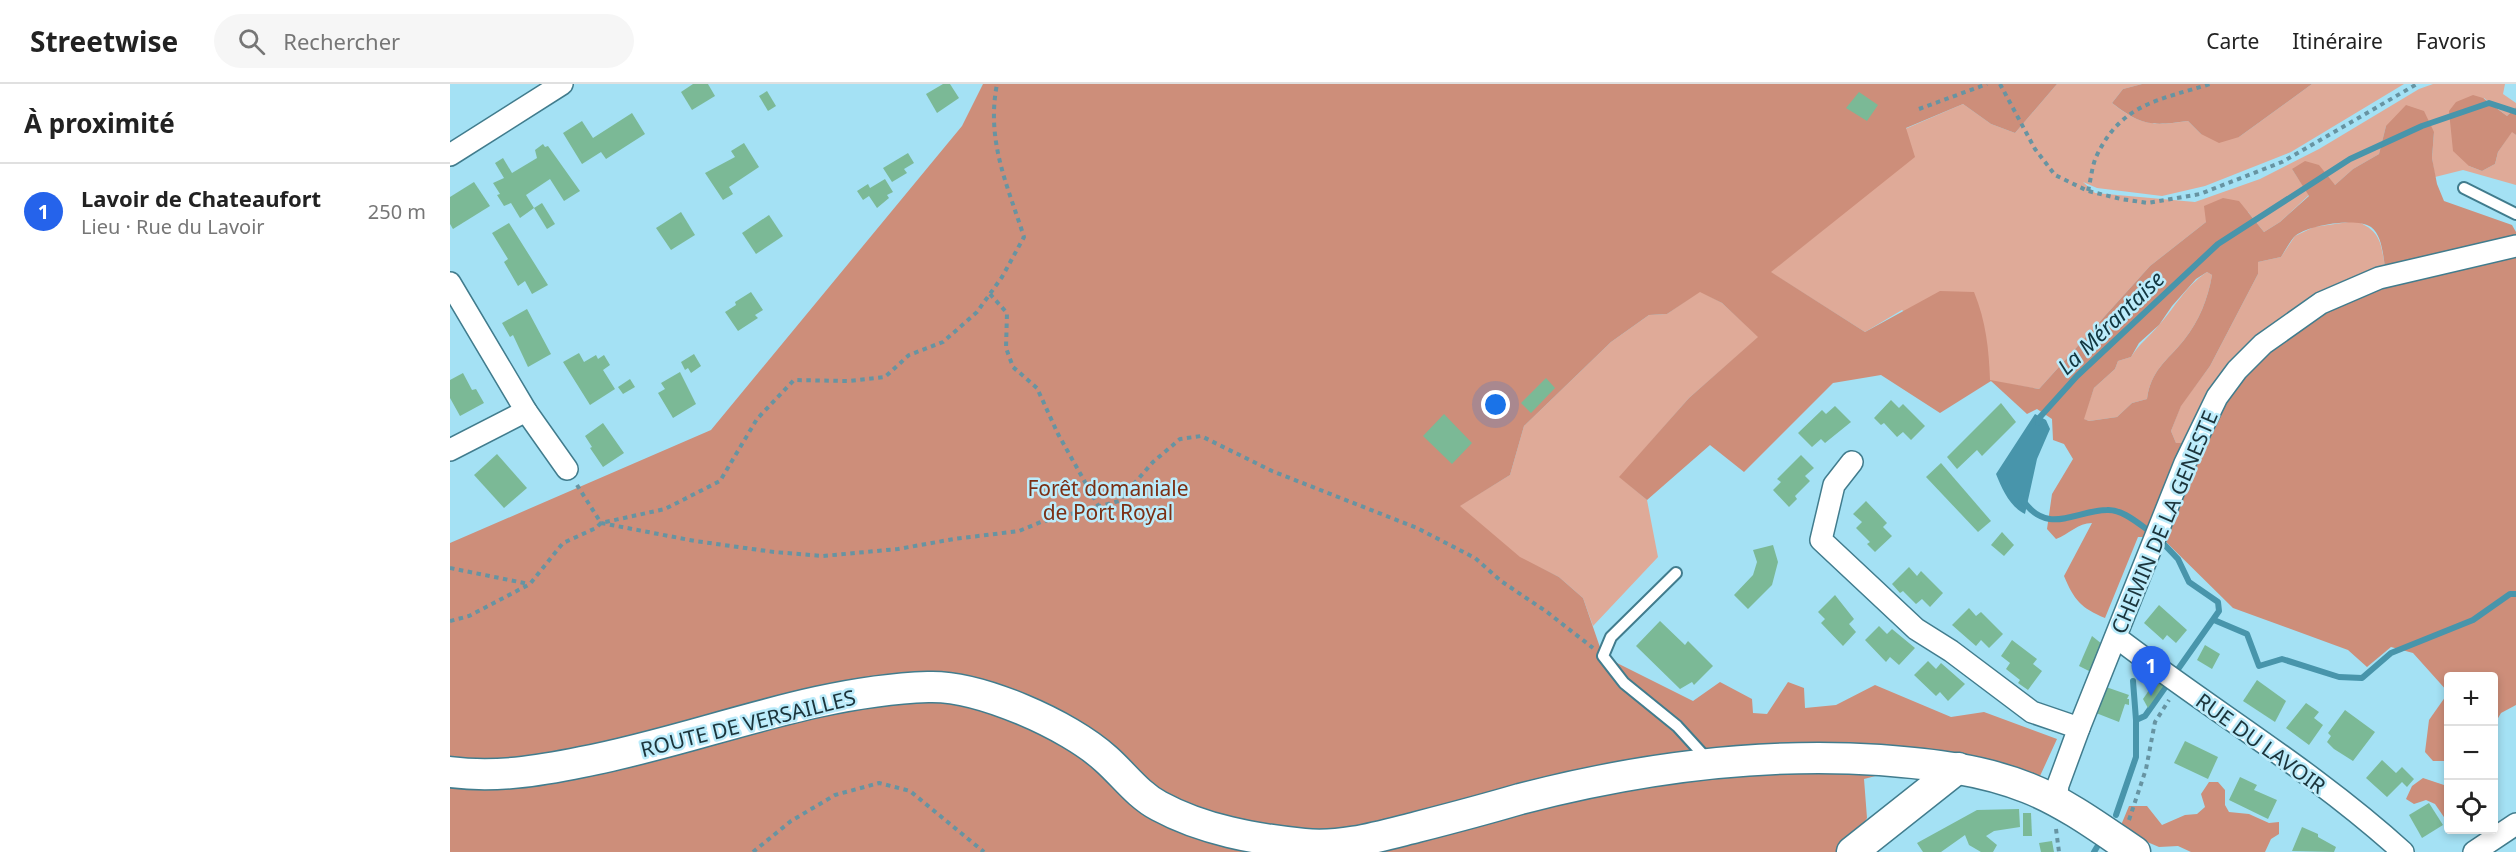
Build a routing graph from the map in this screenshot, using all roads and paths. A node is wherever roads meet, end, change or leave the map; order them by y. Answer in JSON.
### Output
{"nodes":[{"id":1,"x":562,"y":84,"type":"edge"},
{"id":2,"x":997,"y":84,"type":"edge"},
{"id":3,"x":1987,"y":84,"type":"edge"},
{"id":4,"x":2000,"y":84,"type":"edge"},
{"id":5,"x":2210,"y":84,"type":"edge"},
{"id":6,"x":2417,"y":84,"type":"edge"},
{"id":7,"x":1919,"y":109,"type":"dead end"},
{"id":8,"x":450,"y":155,"type":"edge"},
{"id":9,"x":2464,"y":188,"type":"dead end"},
{"id":10,"x":2088,"y":190,"type":"junction"},
{"id":11,"x":2516,"y":214,"type":"edge"},
{"id":12,"x":2516,"y":246,"type":"edge"},
{"id":13,"x":450,"y":283,"type":"edge"},
{"id":14,"x":990,"y":294,"type":"junction"},
{"id":15,"x":526,"y":411,"type":"junction"},
{"id":16,"x":450,"y":450,"type":"edge"},
{"id":17,"x":1852,"y":462,"type":"dead end"},
{"id":18,"x":567,"y":469,"type":"joint"},
{"id":19,"x":1099,"y":507,"type":"junction"},
{"id":20,"x":601,"y":523,"type":"junction"},
{"id":21,"x":450,"y":568,"type":"edge"},
{"id":22,"x":1676,"y":573,"type":"dead end"},
{"id":23,"x":530,"y":584,"type":"junction"},
{"id":24,"x":450,"y":621,"type":"edge"},
{"id":25,"x":2116,"y":637,"type":"junction"},
{"id":26,"x":1603,"y":656,"type":"junction"},
{"id":27,"x":2172,"y":679,"type":"junction"},
{"id":28,"x":2079,"y":728,"type":"junction"},
{"id":29,"x":1710,"y":763,"type":"junction"},
{"id":30,"x":1958,"y":768,"type":"junction"},
{"id":31,"x":450,"y":772,"type":"edge"},
{"id":32,"x":2056,"y":801,"type":"junction"},
{"id":33,"x":2130,"y":817,"type":"dead end"},
{"id":34,"x":2516,"y":824,"type":"edge"},
{"id":35,"x":753,"y":852,"type":"edge"},
{"id":36,"x":984,"y":852,"type":"edge"},
{"id":37,"x":1852,"y":852,"type":"edge"},
{"id":38,"x":2134,"y":852,"type":"edge"},
{"id":39,"x":2403,"y":852,"type":"edge"},
{"id":40,"x":2474,"y":852,"type":"edge"}],
"edges":[{"from":1,"to":8,"type":"street"},
{"from":2,"to":14,"type":"path"},
{"from":3,"to":7,"type":"path"},
{"from":4,"to":10,"type":"path"},
{"from":5,"to":10,"type":"path"},
{"from":6,"to":10,"type":"path"},
{"from":9,"to":11,"type":"lane"},
{"from":12,"to":25,"type":"street","name":"CHEMIN DE LA GENESTE"},
{"from":13,"to":15,"type":"street"},
{"from":14,"to":19,"type":"path"},
{"from":14,"to":20,"type":"path"},
{"from":15,"to":16,"type":"street"},
{"from":15,"to":18,"type":"street"},
{"from":17,"to":28,"type":"street"},
{"from":18,"to":20,"type":"path"},
{"from":19,"to":20,"type":"path"},
{"from":19,"to":26,"type":"path"},
{"from":20,"to":23,"type":"path"},
{"from":21,"to":23,"type":"path"},
{"from":22,"to":26,"type":"lane"},
{"from":23,"to":24,"type":"path"},
{"from":25,"to":27,"type":"street","name":"RUE DU LAVOIR"},
{"from":25,"to":28,"type":"street","name":"CHEMIN DE LA GENESTE"},
{"from":26,"to":29,"type":"lane"},
{"from":27,"to":33,"type":"path"},
{"from":27,"to":39,"type":"street","name":"RUE DU LAVOIR"},
{"from":28,"to":32,"type":"street","name":"CHEMIN DE LA GENESTE"},
{"from":29,"to":30,"type":"main road","name":"ROUTE DE VERSAILLES"},
{"from":29,"to":31,"type":"main road","name":"ROUTE DE VERSAILLES"},
{"from":30,"to":32,"type":"main road","name":"ROUTE DE VERSAILLES"},
{"from":30,"to":37,"type":"main road"},
{"from":32,"to":38,"type":"main road","name":"ROUTE DE VERSAILLES"},
{"from":34,"to":40,"type":"street"},
{"from":35,"to":36,"type":"path"}]}
